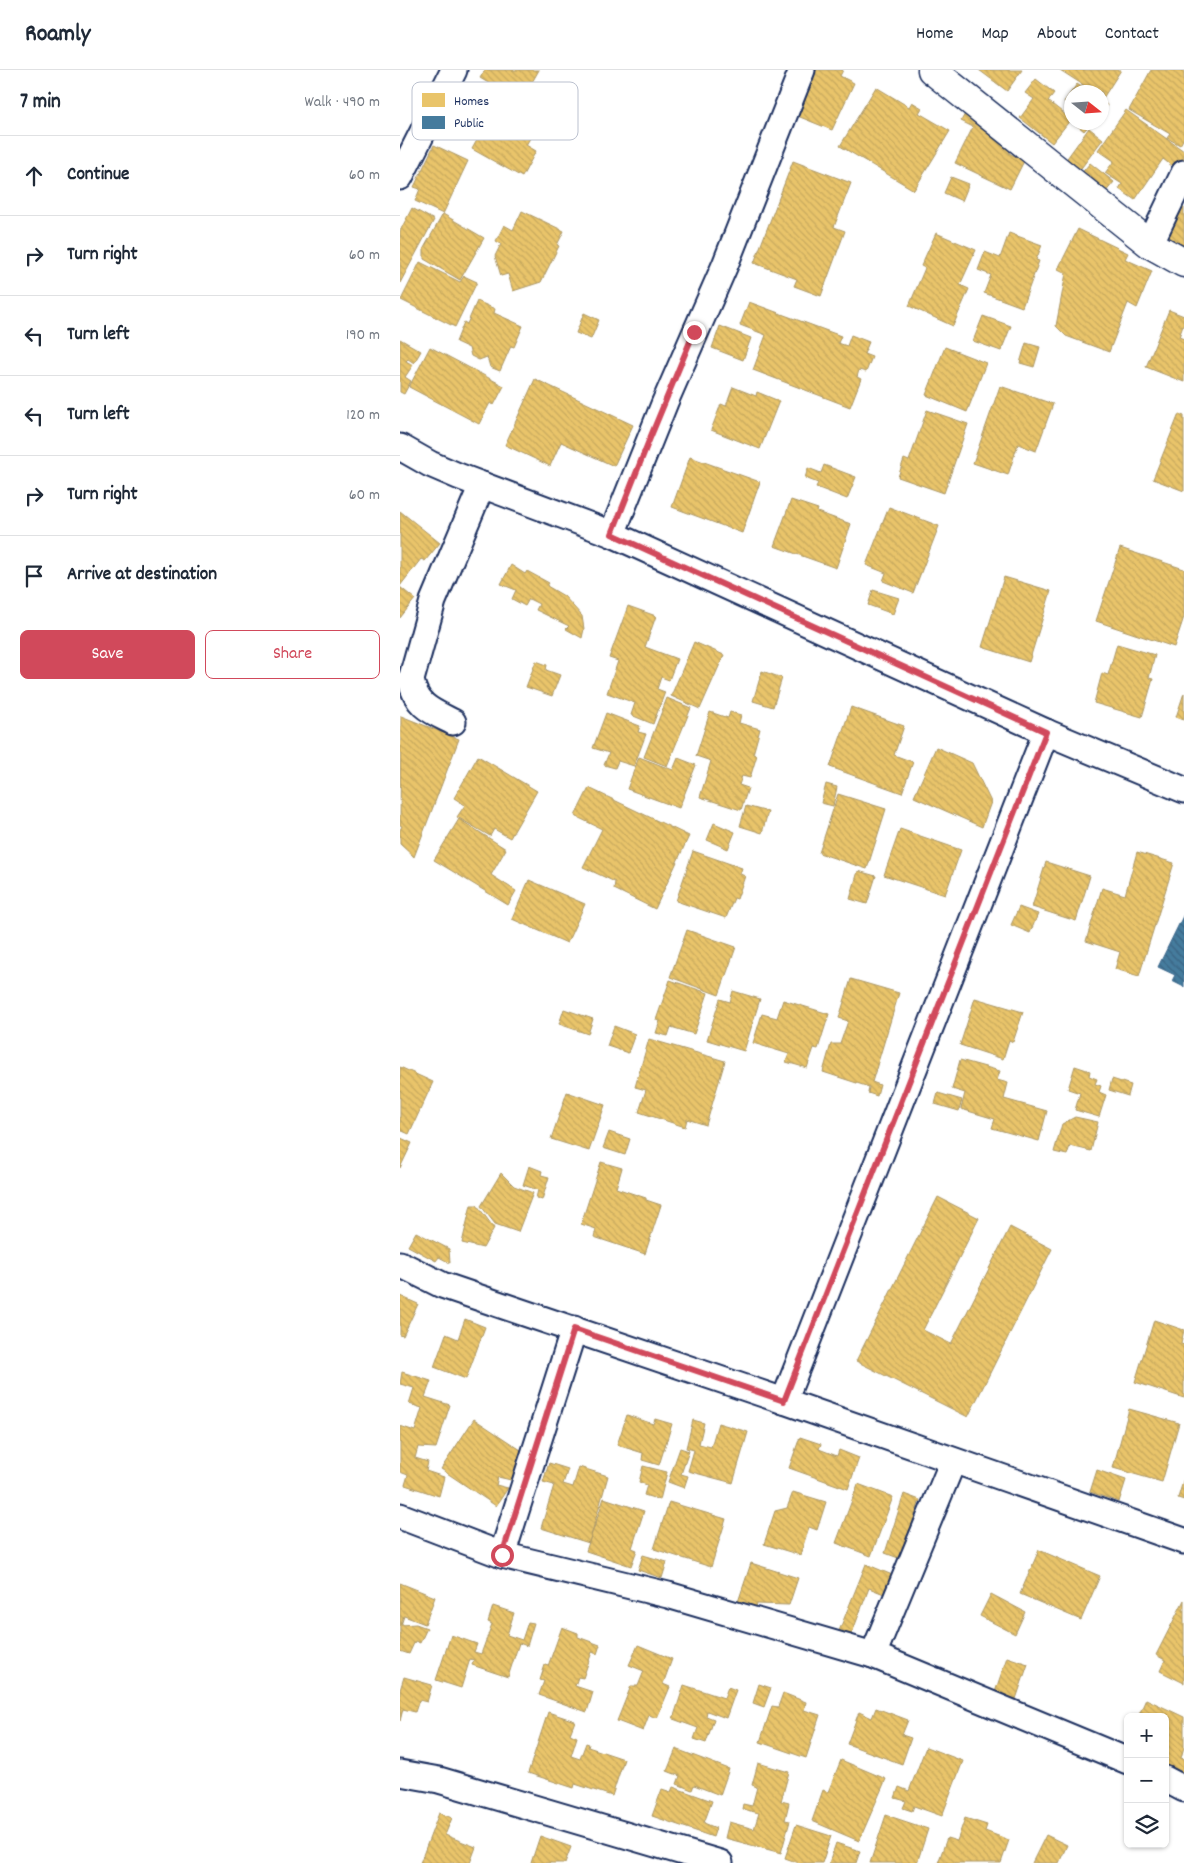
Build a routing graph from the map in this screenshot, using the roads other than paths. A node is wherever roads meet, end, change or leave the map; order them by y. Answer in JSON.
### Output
{"nodes":[{"id":1,"x":454,"y":70,"type":"edge"},
{"id":2,"x":802,"y":70,"type":"edge"},
{"id":3,"x":932,"y":70,"type":"edge"},
{"id":4,"x":448,"y":82,"type":"edge"},
{"id":5,"x":419,"y":140,"type":"edge"},
{"id":6,"x":1184,"y":172,"type":"edge"},
{"id":7,"x":400,"y":177,"type":"edge"},
{"id":8,"x":1150,"y":244,"type":"junction"},
{"id":9,"x":1184,"y":263,"type":"edge"},
{"id":10,"x":400,"y":447,"type":"edge"},
{"id":11,"x":482,"y":485,"type":"junction"},
{"id":12,"x":612,"y":534,"type":"junction"},
{"id":13,"x":452,"y":722,"type":"dead end"},
{"id":14,"x":1046,"y":732,"type":"junction"},
{"id":15,"x":1184,"y":790,"type":"edge"},
{"id":16,"x":400,"y":1264,"type":"edge"},
{"id":17,"x":574,"y":1329,"type":"junction"},
{"id":18,"x":784,"y":1401,"type":"junction"},
{"id":19,"x":953,"y":1461,"type":"junction"},
{"id":20,"x":400,"y":1516,"type":"edge"},
{"id":21,"x":1184,"y":1541,"type":"edge"},
{"id":22,"x":502,"y":1555,"type":"junction"},
{"id":23,"x":873,"y":1655,"type":"junction"},
{"id":24,"x":1124,"y":1759,"type":"edge"},
{"id":25,"x":400,"y":1773,"type":"edge"},
{"id":26,"x":1169,"y":1781,"type":"edge"},
{"id":27,"x":1184,"y":1788,"type":"edge"},
{"id":28,"x":720,"y":1863,"type":"edge"}],
"edges":[{"from":1,"to":4,"type":"street"},
{"from":2,"to":12,"type":"street"},
{"from":3,"to":8,"type":"street"},
{"from":5,"to":7,"type":"street"},
{"from":6,"to":8,"type":"street"},
{"from":8,"to":9,"type":"street"},
{"from":10,"to":11,"type":"street"},
{"from":11,"to":12,"type":"street"},
{"from":11,"to":13,"type":"street"},
{"from":12,"to":14,"type":"street"},
{"from":14,"to":15,"type":"street"},
{"from":14,"to":18,"type":"street"},
{"from":16,"to":17,"type":"street"},
{"from":17,"to":18,"type":"street"},
{"from":17,"to":22,"type":"street"},
{"from":18,"to":19,"type":"street"},
{"from":19,"to":21,"type":"street"},
{"from":19,"to":23,"type":"street"},
{"from":20,"to":22,"type":"street"},
{"from":22,"to":23,"type":"street"},
{"from":23,"to":24,"type":"street"},
{"from":25,"to":28,"type":"street"},
{"from":26,"to":27,"type":"street"}]}
